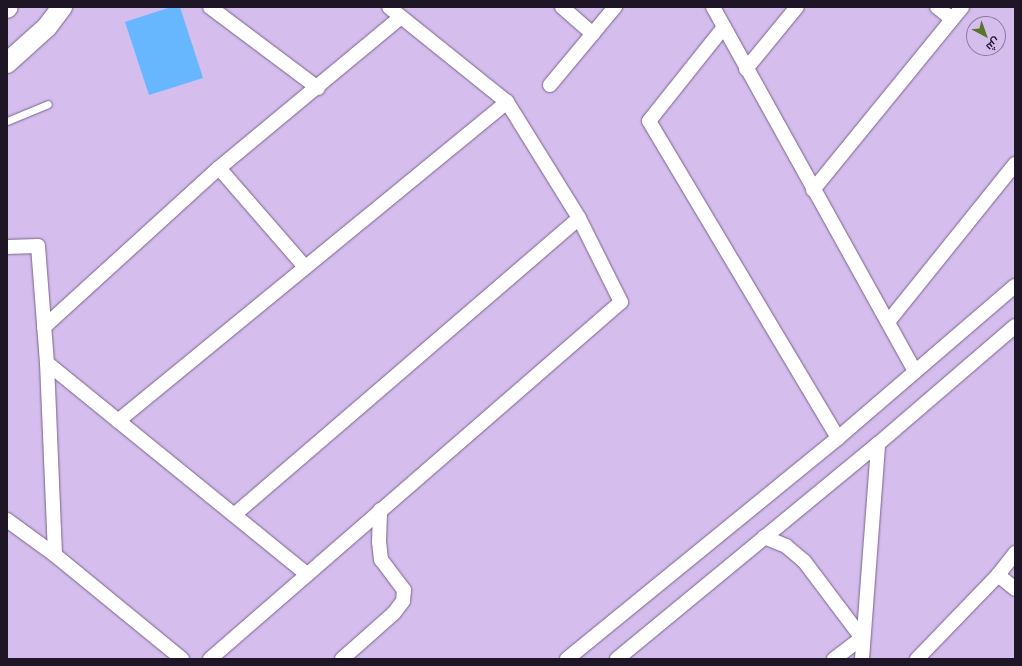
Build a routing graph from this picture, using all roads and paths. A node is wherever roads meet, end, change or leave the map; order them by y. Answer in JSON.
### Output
{"nodes":[{"id":1,"x":62,"y":7,"type":"edge"},
{"id":2,"x":210,"y":7,"type":"edge"},
{"id":3,"x":388,"y":7,"type":"edge"},
{"id":4,"x":562,"y":7,"type":"edge"},
{"id":5,"x":615,"y":7,"type":"edge"},
{"id":6,"x":713,"y":7,"type":"edge"},
{"id":7,"x":797,"y":7,"type":"edge"},
{"id":8,"x":937,"y":7,"type":"edge"},
{"id":9,"x":962,"y":7,"type":"edge"},
{"id":10,"x":401,"y":17,"type":"junction"},
{"id":11,"x":952,"y":19,"type":"junction"},
{"id":12,"x":724,"y":27,"type":"junction"},
{"id":13,"x":593,"y":34,"type":"junction"},
{"id":14,"x":7,"y":63,"type":"edge"},
{"id":15,"x":746,"y":69,"type":"junction"},
{"id":16,"x":550,"y":85,"type":"dead end"},
{"id":17,"x":318,"y":88,"type":"junction"},
{"id":18,"x":507,"y":102,"type":"junction"},
{"id":19,"x":48,"y":104,"type":"dead end"},
{"id":20,"x":7,"y":122,"type":"edge"},
{"id":21,"x":1015,"y":164,"type":"edge"},
{"id":22,"x":219,"y":168,"type":"junction"},
{"id":23,"x":813,"y":190,"type":"junction"},
{"id":24,"x":579,"y":218,"type":"junction"},
{"id":25,"x":7,"y":247,"type":"edge"},
{"id":26,"x":305,"y":267,"type":"junction"},
{"id":27,"x":1015,"y":286,"type":"edge"},
{"id":28,"x":888,"y":322,"type":"junction"},
{"id":29,"x":1015,"y":326,"type":"edge"},
{"id":30,"x":44,"y":327,"type":"junction"},
{"id":31,"x":47,"y":363,"type":"junction"},
{"id":32,"x":915,"y":371,"type":"junction"},
{"id":33,"x":118,"y":421,"type":"junction"},
{"id":34,"x":838,"y":438,"type":"junction"},
{"id":35,"x":878,"y":444,"type":"junction"},
{"id":36,"x":380,"y":510,"type":"junction"},
{"id":37,"x":234,"y":515,"type":"junction"},
{"id":38,"x":7,"y":520,"type":"edge"},
{"id":39,"x":764,"y":537,"type":"junction"},
{"id":40,"x":1015,"y":553,"type":"edge"},
{"id":41,"x":55,"y":555,"type":"junction"},
{"id":42,"x":307,"y":574,"type":"junction"},
{"id":43,"x":998,"y":575,"type":"junction"},
{"id":44,"x":1015,"y":589,"type":"edge"},
{"id":45,"x":862,"y":638,"type":"junction"},
{"id":46,"x":182,"y":659,"type":"edge"},
{"id":47,"x":210,"y":659,"type":"edge"},
{"id":48,"x":342,"y":659,"type":"edge"},
{"id":49,"x":567,"y":659,"type":"edge"},
{"id":50,"x":617,"y":659,"type":"edge"},
{"id":51,"x":834,"y":659,"type":"edge"},
{"id":52,"x":862,"y":659,"type":"edge"},
{"id":53,"x":917,"y":659,"type":"edge"}],
"edges":[{"from":1,"to":14,"type":"street"},
{"from":2,"to":17,"type":"street"},
{"from":3,"to":10,"type":"street"},
{"from":4,"to":13,"type":"street"},
{"from":5,"to":13,"type":"street"},
{"from":6,"to":12,"type":"street"},
{"from":7,"to":15,"type":"street"},
{"from":8,"to":11,"type":"street"},
{"from":9,"to":11,"type":"street"},
{"from":10,"to":17,"type":"street"},
{"from":10,"to":18,"type":"street"},
{"from":11,"to":23,"type":"street"},
{"from":12,"to":15,"type":"street"},
{"from":12,"to":34,"type":"street"},
{"from":13,"to":16,"type":"street"},
{"from":15,"to":23,"type":"street"},
{"from":17,"to":22,"type":"street"},
{"from":18,"to":24,"type":"street"},
{"from":18,"to":26,"type":"street"},
{"from":19,"to":20,"type":"lane"},
{"from":21,"to":28,"type":"street"},
{"from":22,"to":26,"type":"street"},
{"from":22,"to":30,"type":"street"},
{"from":23,"to":28,"type":"street"},
{"from":24,"to":36,"type":"street"},
{"from":24,"to":37,"type":"street"},
{"from":25,"to":30,"type":"street"},
{"from":26,"to":33,"type":"street"},
{"from":27,"to":32,"type":"street"},
{"from":28,"to":32,"type":"street"},
{"from":29,"to":35,"type":"street"},
{"from":30,"to":31,"type":"street"},
{"from":31,"to":33,"type":"street"},
{"from":31,"to":41,"type":"street"},
{"from":32,"to":34,"type":"street"},
{"from":33,"to":37,"type":"street"},
{"from":34,"to":49,"type":"street"},
{"from":35,"to":39,"type":"street"},
{"from":35,"to":45,"type":"street"},
{"from":36,"to":42,"type":"street"},
{"from":36,"to":48,"type":"street"},
{"from":37,"to":42,"type":"street"},
{"from":38,"to":41,"type":"street"},
{"from":39,"to":45,"type":"street"},
{"from":39,"to":50,"type":"street"},
{"from":40,"to":43,"type":"street"},
{"from":41,"to":46,"type":"street"},
{"from":42,"to":47,"type":"street"},
{"from":43,"to":44,"type":"street"},
{"from":43,"to":53,"type":"street"},
{"from":45,"to":51,"type":"street"},
{"from":45,"to":52,"type":"street"}]}
